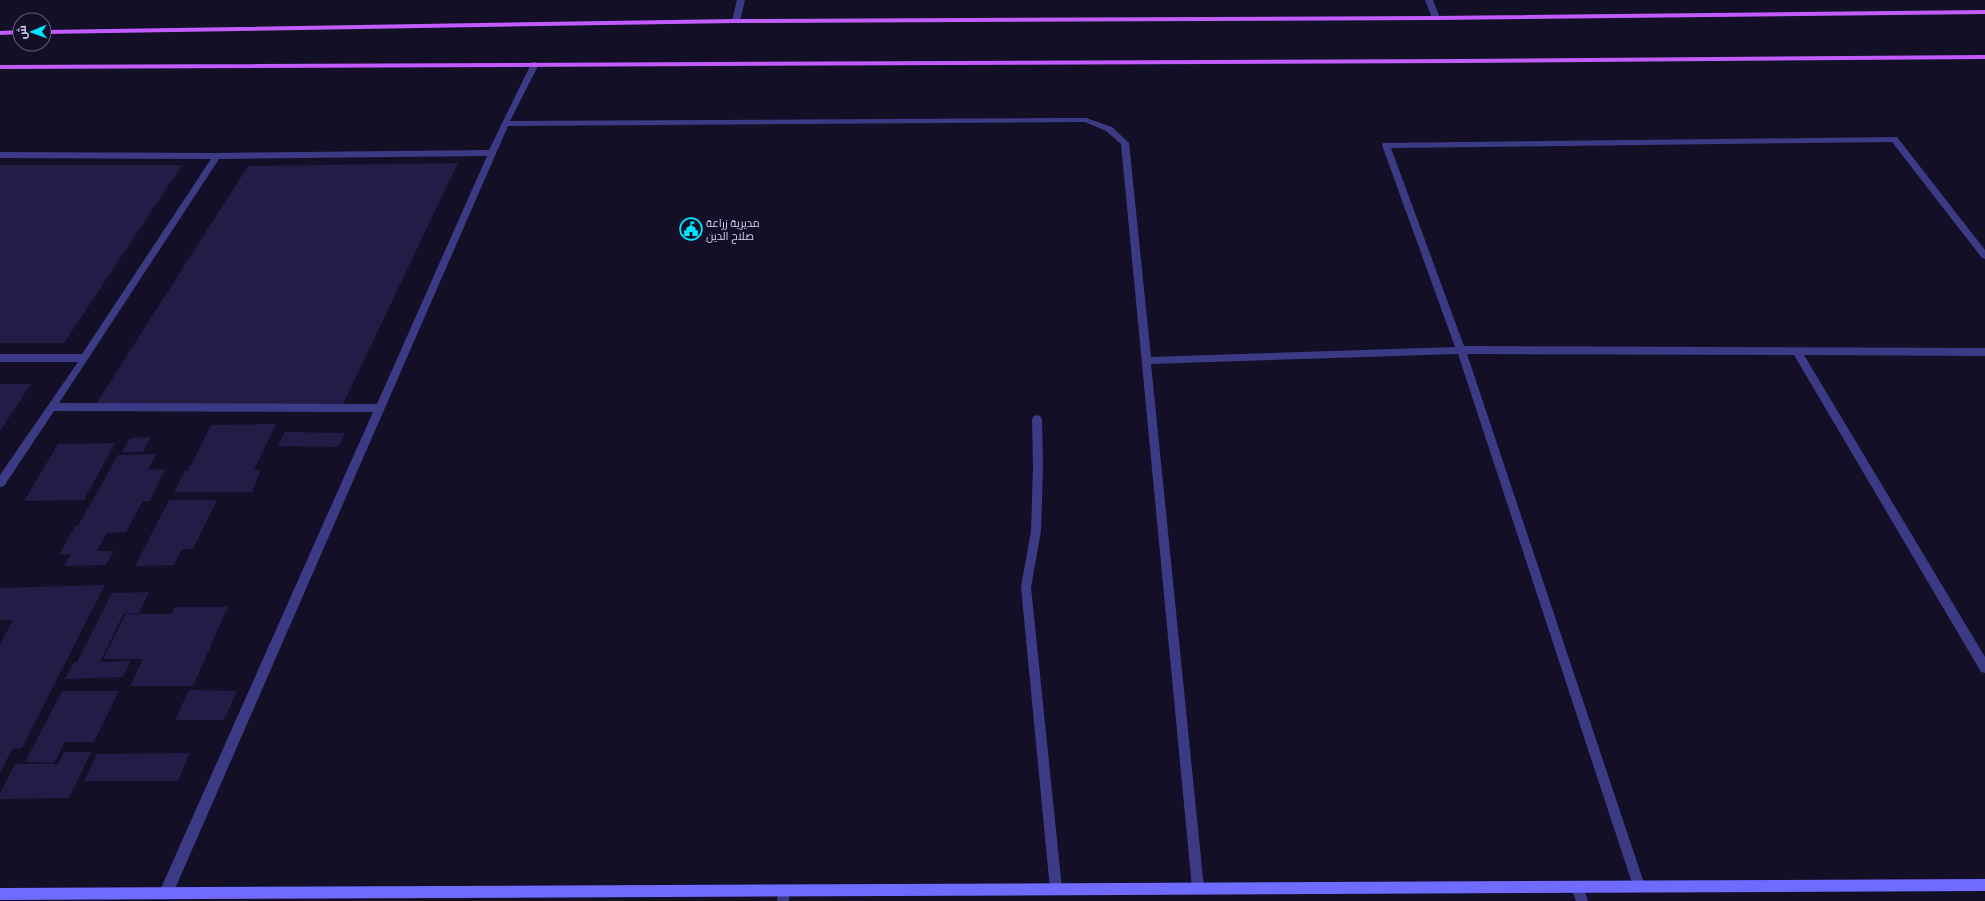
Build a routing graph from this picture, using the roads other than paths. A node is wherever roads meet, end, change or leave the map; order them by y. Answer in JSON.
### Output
{"nodes":[{"id":1,"x":741,"y":0,"type":"edge"},
{"id":2,"x":1429,"y":0,"type":"edge"},
{"id":3,"x":1985,"y":12,"type":"edge"},
{"id":4,"x":1436,"y":18,"type":"junction"},
{"id":5,"x":736,"y":21,"type":"junction"},
{"id":6,"x":0,"y":32,"type":"edge"},
{"id":7,"x":12,"y":32,"type":"edge"},
{"id":8,"x":52,"y":32,"type":"edge"},
{"id":9,"x":1985,"y":57,"type":"edge"},
{"id":10,"x":535,"y":64,"type":"junction"},
{"id":11,"x":0,"y":67,"type":"edge"},
{"id":12,"x":505,"y":124,"type":"junction"},
{"id":13,"x":492,"y":153,"type":"junction"},
{"id":14,"x":0,"y":155,"type":"edge"},
{"id":15,"x":217,"y":156,"type":"junction"},
{"id":16,"x":1985,"y":256,"type":"edge"},
{"id":17,"x":1461,"y":350,"type":"junction"},
{"id":18,"x":1797,"y":351,"type":"junction"},
{"id":19,"x":1985,"y":352,"type":"edge"},
{"id":20,"x":0,"y":358,"type":"edge"},
{"id":21,"x":85,"y":358,"type":"junction"},
{"id":22,"x":1146,"y":361,"type":"junction"},
{"id":23,"x":51,"y":407,"type":"junction"},
{"id":24,"x":380,"y":408,"type":"junction"},
{"id":25,"x":1037,"y":419,"type":"dead end"},
{"id":26,"x":0,"y":483,"type":"edge"},
{"id":27,"x":1985,"y":668,"type":"edge"},
{"id":28,"x":1985,"y":885,"type":"edge"},
{"id":29,"x":1639,"y":886,"type":"junction"},
{"id":30,"x":1577,"y":887,"type":"junction"},
{"id":31,"x":1198,"y":888,"type":"junction"},
{"id":32,"x":1056,"y":889,"type":"junction"},
{"id":33,"x":166,"y":893,"type":"junction"},
{"id":34,"x":0,"y":894,"type":"edge"},
{"id":35,"x":783,"y":896,"type":"edge"},
{"id":36,"x":58,"y":897,"type":"edge"},
{"id":37,"x":1582,"y":901,"type":"edge"}],
"edges":[{"from":1,"to":5,"type":"street"},
{"from":2,"to":4,"type":"street"},
{"from":3,"to":4,"type":"main road"},
{"from":4,"to":5,"type":"main road"},
{"from":5,"to":8,"type":"main road"},
{"from":6,"to":7,"type":"main road"},
{"from":9,"to":10,"type":"main road"},
{"from":10,"to":11,"type":"main road"},
{"from":10,"to":12,"type":"street"},
{"from":12,"to":13,"type":"street"},
{"from":12,"to":22,"type":"street"},
{"from":13,"to":15,"type":"street"},
{"from":13,"to":24,"type":"street"},
{"from":14,"to":15,"type":"street"},
{"from":15,"to":21,"type":"street"},
{"from":16,"to":17,"type":"street"},
{"from":17,"to":18,"type":"street"},
{"from":17,"to":22,"type":"street"},
{"from":17,"to":29,"type":"street"},
{"from":18,"to":19,"type":"street"},
{"from":18,"to":27,"type":"street"},
{"from":20,"to":21,"type":"street"},
{"from":21,"to":23,"type":"street"},
{"from":22,"to":31,"type":"street"},
{"from":23,"to":24,"type":"street"},
{"from":23,"to":26,"type":"street"},
{"from":24,"to":33,"type":"street"},
{"from":25,"to":32,"type":"street"},
{"from":28,"to":29,"type":"street"},
{"from":29,"to":30,"type":"street"},
{"from":30,"to":31,"type":"street"},
{"from":30,"to":37,"type":"street"},
{"from":31,"to":32,"type":"street"},
{"from":32,"to":35,"type":"street"},
{"from":33,"to":35,"type":"street"},
{"from":33,"to":36,"type":"street"},
{"from":34,"to":36,"type":"street"}]}
